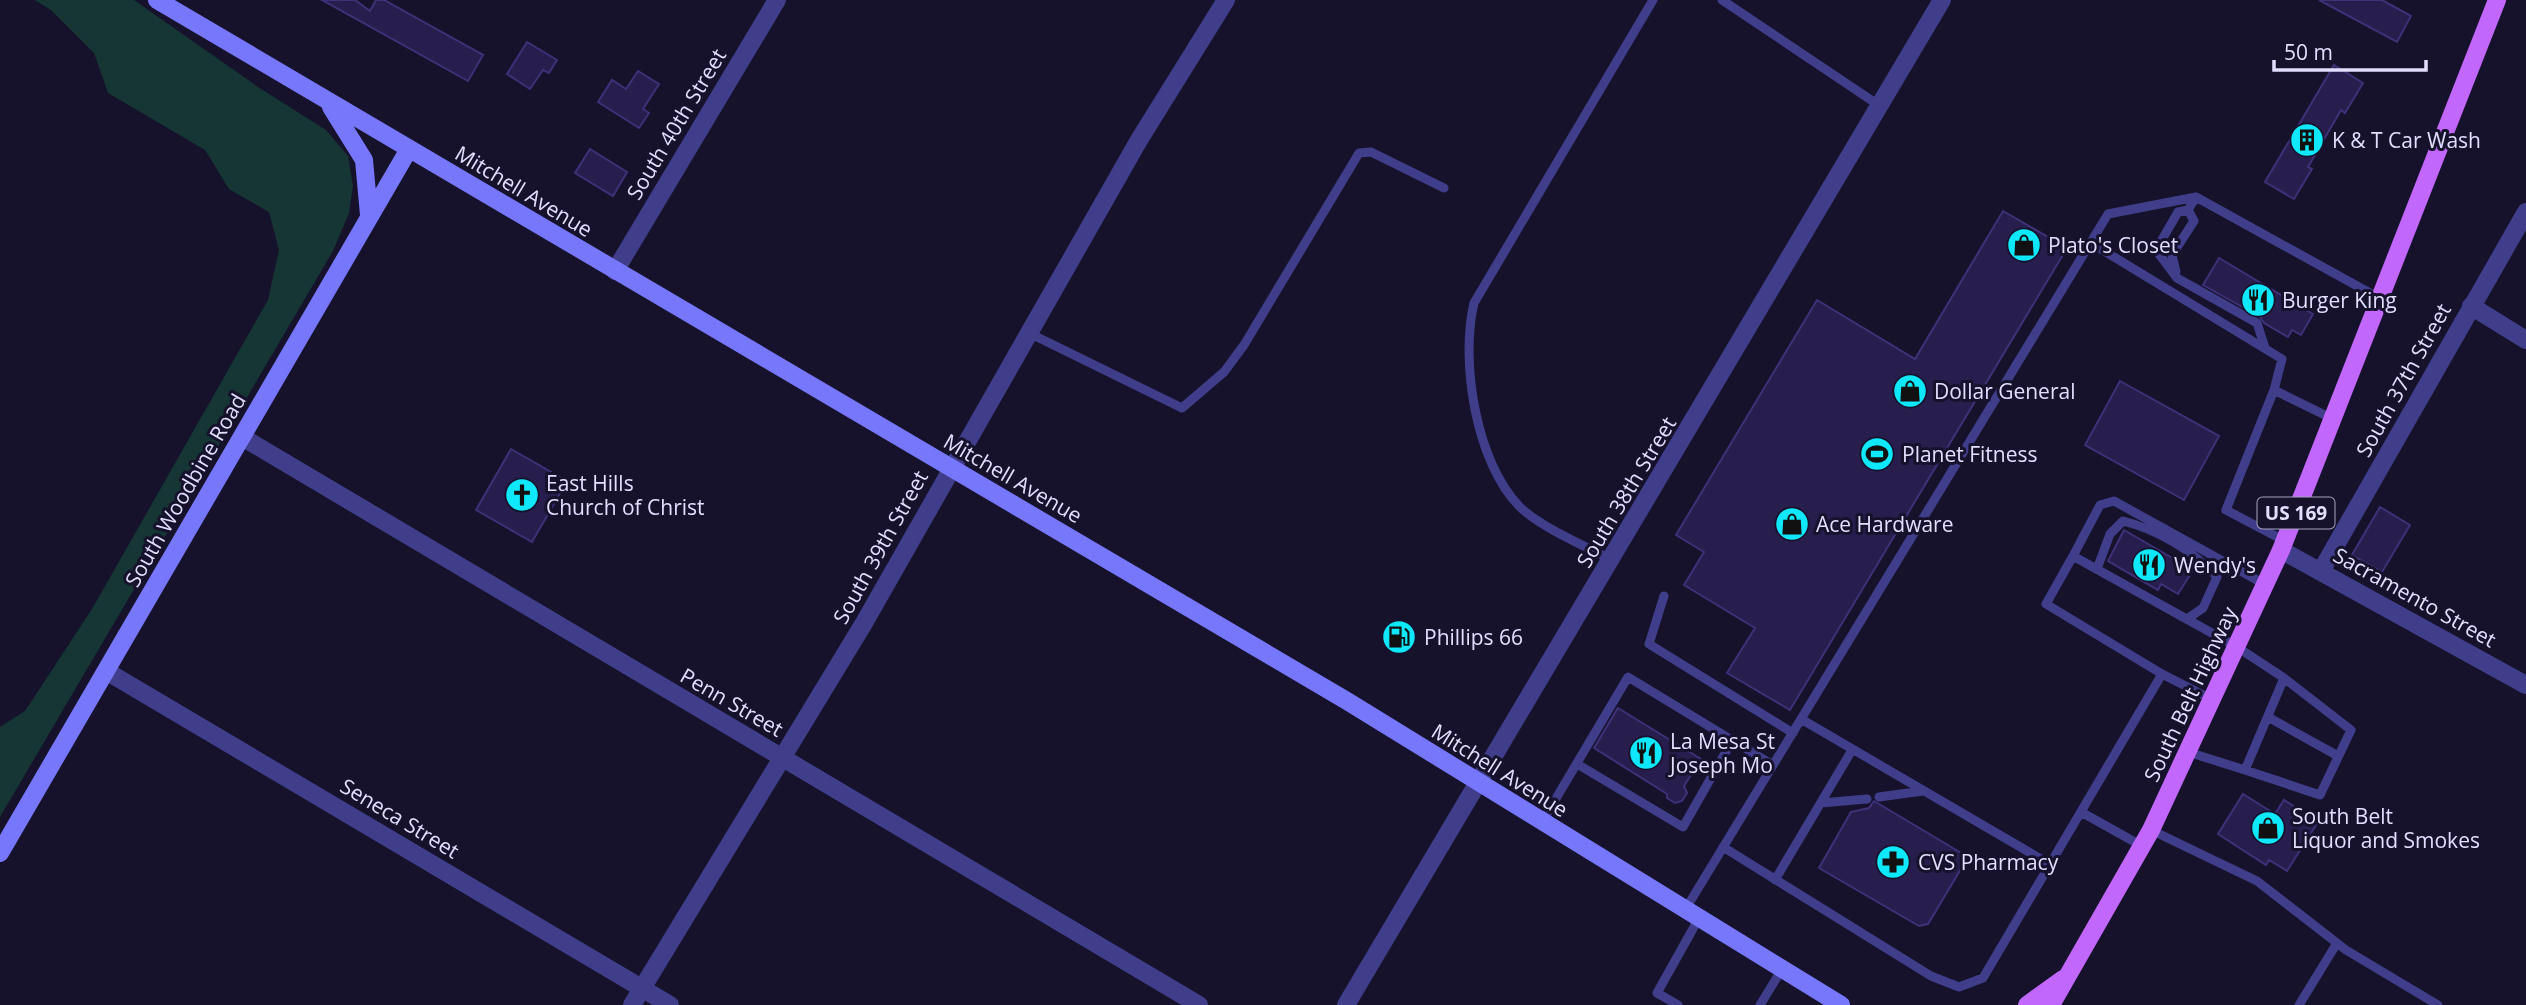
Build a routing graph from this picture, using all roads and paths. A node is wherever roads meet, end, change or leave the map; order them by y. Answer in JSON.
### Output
{"nodes":[{"id":1,"x":777,"y":0,"type":"edge"},
{"id":2,"x":1226,"y":0,"type":"edge"},
{"id":3,"x":1653,"y":0,"type":"edge"},
{"id":4,"x":1722,"y":0,"type":"edge"},
{"id":5,"x":1942,"y":0,"type":"edge"},
{"id":6,"x":2497,"y":0,"type":"edge"},
{"id":7,"x":165,"y":2,"type":"edge"},
{"id":8,"x":327,"y":101,"type":"junction"},
{"id":9,"x":1880,"y":106,"type":"junction"},
{"id":10,"x":409,"y":149,"type":"junction"},
{"id":11,"x":1444,"y":188,"type":"dead end"},
{"id":12,"x":2196,"y":197,"type":"junction"},
{"id":13,"x":2188,"y":210,"type":"junction"},
{"id":14,"x":2526,"y":212,"type":"edge"},
{"id":15,"x":369,"y":217,"type":"junction"},
{"id":16,"x":2091,"y":243,"type":"junction"},
{"id":17,"x":615,"y":271,"type":"junction"},
{"id":18,"x":2177,"y":278,"type":"junction"},
{"id":19,"x":2379,"y":298,"type":"junction"},
{"id":20,"x":2471,"y":306,"type":"junction"},
{"id":21,"x":1027,"y":332,"type":"junction"},
{"id":22,"x":2526,"y":340,"type":"edge"},
{"id":23,"x":2265,"y":348,"type":"junction"},
{"id":24,"x":2274,"y":390,"type":"junction"},
{"id":25,"x":2333,"y":419,"type":"junction"},
{"id":26,"x":242,"y":437,"type":"junction"},
{"id":27,"x":951,"y":468,"type":"junction"},
{"id":28,"x":2283,"y":545,"type":"junction"},
{"id":29,"x":2073,"y":555,"type":"junction"},
{"id":30,"x":1612,"y":560,"type":"junction"},
{"id":31,"x":2097,"y":569,"type":"junction"},
{"id":32,"x":2322,"y":571,"type":"junction"},
{"id":33,"x":2266,"y":585,"type":"junction"},
{"id":34,"x":1664,"y":596,"type":"dead end"},
{"id":35,"x":2187,"y":619,"type":"junction"},
{"id":36,"x":2237,"y":647,"type":"junction"},
{"id":37,"x":106,"y":671,"type":"junction"},
{"id":38,"x":2162,"y":674,"type":"junction"},
{"id":39,"x":2284,"y":678,"type":"junction"},
{"id":40,"x":2526,"y":685,"type":"edge"},
{"id":41,"x":2213,"y":701,"type":"junction"},
{"id":42,"x":2268,"y":718,"type":"junction"},
{"id":43,"x":1801,"y":719,"type":"junction"},
{"id":44,"x":1793,"y":733,"type":"junction"},
{"id":45,"x":1732,"y":741,"type":"junction"},
{"id":46,"x":1852,"y":750,"type":"junction"},
{"id":47,"x":2188,"y":752,"type":"junction"},
{"id":48,"x":2338,"y":756,"type":"junction"},
{"id":49,"x":783,"y":758,"type":"junction"},
{"id":50,"x":1577,"y":764,"type":"junction"},
{"id":51,"x":1773,"y":765,"type":"junction"},
{"id":52,"x":2245,"y":770,"type":"junction"},
{"id":53,"x":1479,"y":784,"type":"junction"},
{"id":54,"x":1923,"y":792,"type":"junction"},
{"id":55,"x":1879,"y":797,"type":"dead end"},
{"id":56,"x":1867,"y":799,"type":"dead end"},
{"id":57,"x":1821,"y":803,"type":"junction"},
{"id":58,"x":2081,"y":812,"type":"junction"},
{"id":59,"x":1542,"y":822,"type":"junction"},
{"id":60,"x":2146,"y":838,"type":"junction"},
{"id":61,"x":1723,"y":847,"type":"junction"},
{"id":62,"x":0,"y":853,"type":"edge"},
{"id":63,"x":2051,"y":865,"type":"junction"},
{"id":64,"x":1775,"y":880,"type":"junction"},
{"id":65,"x":1692,"y":914,"type":"junction"},
{"id":66,"x":2337,"y":943,"type":"junction"},
{"id":67,"x":1782,"y":969,"type":"junction"},
{"id":68,"x":2071,"y":972,"type":"junction"},
{"id":69,"x":642,"y":988,"type":"junction"},
{"id":70,"x":632,"y":1005,"type":"edge"},
{"id":71,"x":670,"y":1005,"type":"edge"},
{"id":72,"x":1199,"y":1005,"type":"edge"},
{"id":73,"x":1346,"y":1005,"type":"edge"},
{"id":74,"x":1678,"y":1005,"type":"edge"},
{"id":75,"x":1760,"y":1005,"type":"edge"},
{"id":76,"x":1841,"y":1005,"type":"edge"},
{"id":77,"x":2027,"y":1005,"type":"edge"},
{"id":78,"x":2052,"y":1005,"type":"edge"},
{"id":79,"x":2063,"y":1005,"type":"edge"},
{"id":80,"x":2299,"y":1005,"type":"edge"},
{"id":81,"x":2438,"y":1005,"type":"edge"}],
"edges":[{"from":1,"to":17,"type":"street","name":"South 40th Street"},
{"from":2,"to":21,"type":"street","name":"South 39th Street"},
{"from":3,"to":30,"type":"lane"},
{"from":4,"to":9,"type":"lane"},
{"from":5,"to":9,"type":"street","name":"South 38th Street"},
{"from":6,"to":19,"type":"main road","name":"South Belt Highway","number":"US 169"},
{"from":7,"to":8,"type":"street","name":"Mitchell Avenue"},
{"from":8,"to":10,"type":"street","name":"Mitchell Avenue"},
{"from":8,"to":15,"type":"street"},
{"from":9,"to":30,"type":"street","name":"South 38th Street"},
{"from":10,"to":15,"type":"street","name":"South Woodbine Road"},
{"from":10,"to":17,"type":"street","name":"Mitchell Avenue"},
{"from":11,"to":21,"type":"lane"},
{"from":12,"to":13,"type":"lane"},
{"from":12,"to":16,"type":"lane"},
{"from":12,"to":19,"type":"lane"},
{"from":13,"to":18,"type":"lane"},
{"from":13,"to":18,"type":"lane"},
{"from":14,"to":20,"type":"street","name":"South 37th Street"},
{"from":15,"to":26,"type":"street","name":"South Woodbine Road"},
{"from":16,"to":23,"type":"lane"},
{"from":16,"to":43,"type":"lane"},
{"from":17,"to":27,"type":"street","name":"Mitchell Avenue"},
{"from":18,"to":23,"type":"lane"},
{"from":19,"to":25,"type":"main road","name":"South Belt Highway","number":"US 169"},
{"from":20,"to":22,"type":"street"},
{"from":20,"to":32,"type":"street","name":"South 37th Street"},
{"from":21,"to":27,"type":"street","name":"South 39th Street"},
{"from":23,"to":24,"type":"lane"},
{"from":24,"to":25,"type":"lane"},
{"from":24,"to":28,"type":"lane"},
{"from":25,"to":28,"type":"main road","name":"South Belt Highway","number":"US 169"},
{"from":26,"to":37,"type":"street","name":"South Woodbine Road"},
{"from":26,"to":49,"type":"street","name":"Penn Street"},
{"from":27,"to":49,"type":"street","name":"South 39th Street"},
{"from":27,"to":53,"type":"street","name":"Mitchell Avenue"},
{"from":28,"to":32,"type":"street","name":"Sacramento Street"},
{"from":28,"to":33,"type":"main road","name":"South Belt Highway","number":"US 169"},
{"from":29,"to":31,"type":"lane"},
{"from":29,"to":33,"type":"lane"},
{"from":29,"to":38,"type":"lane"},
{"from":30,"to":53,"type":"street","name":"South 38th Street"},
{"from":31,"to":35,"type":"lane"},
{"from":31,"to":35,"type":"lane"},
{"from":32,"to":40,"type":"street","name":"Sacramento Street"},
{"from":33,"to":36,"type":"main road","name":"South Belt Highway","number":"US 169"},
{"from":34,"to":44,"type":"lane"},
{"from":35,"to":36,"type":"lane"},
{"from":36,"to":39,"type":"lane"},
{"from":36,"to":41,"type":"main road","name":"South Belt Highway","number":"US 169"},
{"from":37,"to":62,"type":"street","name":"South Woodbine Road"},
{"from":37,"to":69,"type":"street","name":"Seneca Street"},
{"from":38,"to":41,"type":"lane"},
{"from":38,"to":58,"type":"lane"},
{"from":39,"to":42,"type":"lane"},
{"from":39,"to":48,"type":"lane"},
{"from":41,"to":47,"type":"main road","name":"South Belt Highway","number":"US 169"},
{"from":42,"to":48,"type":"lane"},
{"from":42,"to":52,"type":"lane"},
{"from":43,"to":44,"type":"lane"},
{"from":43,"to":46,"type":"lane"},
{"from":44,"to":51,"type":"lane"},
{"from":45,"to":50,"type":"lane"},
{"from":45,"to":50,"type":"lane"},
{"from":45,"to":51,"type":"lane"},
{"from":46,"to":54,"type":"lane"},
{"from":46,"to":57,"type":"lane"},
{"from":47,"to":52,"type":"lane"},
{"from":47,"to":60,"type":"main road","name":"South Belt Highway","number":"US 169"},
{"from":48,"to":52,"type":"lane"},
{"from":49,"to":69,"type":"street","name":"South 39th Street"},
{"from":49,"to":72,"type":"street","name":"Penn Street"},
{"from":50,"to":59,"type":"lane"},
{"from":51,"to":61,"type":"lane"},
{"from":53,"to":59,"type":"street","name":"Mitchell Avenue"},
{"from":53,"to":73,"type":"street","name":"South 38th Street"},
{"from":54,"to":55,"type":"lane"},
{"from":54,"to":63,"type":"lane"},
{"from":56,"to":57,"type":"lane"},
{"from":57,"to":64,"type":"lane"},
{"from":58,"to":60,"type":"lane"},
{"from":58,"to":63,"type":"lane"},
{"from":59,"to":65,"type":"street","name":"Mitchell Avenue"},
{"from":60,"to":66,"type":"lane"},
{"from":60,"to":68,"type":"main road","name":"South Belt Highway","number":"US 169"},
{"from":61,"to":64,"type":"lane"},
{"from":61,"to":65,"type":"lane"},
{"from":63,"to":64,"type":"lane"},
{"from":65,"to":67,"type":"street","name":"Mitchell Avenue"},
{"from":65,"to":74,"type":"lane"},
{"from":66,"to":80,"type":"lane"},
{"from":66,"to":81,"type":"lane"},
{"from":67,"to":75,"type":"lane"},
{"from":67,"to":76,"type":"street","name":"Mitchell Avenue"},
{"from":68,"to":77,"type":"main road"},
{"from":68,"to":78,"type":"main road","name":"South Belt Highway","number":"US 169"},
{"from":68,"to":79,"type":"main road"},
{"from":69,"to":70,"type":"street","name":"South 39th Street"},
{"from":69,"to":71,"type":"street","name":"Seneca Street"}]}
